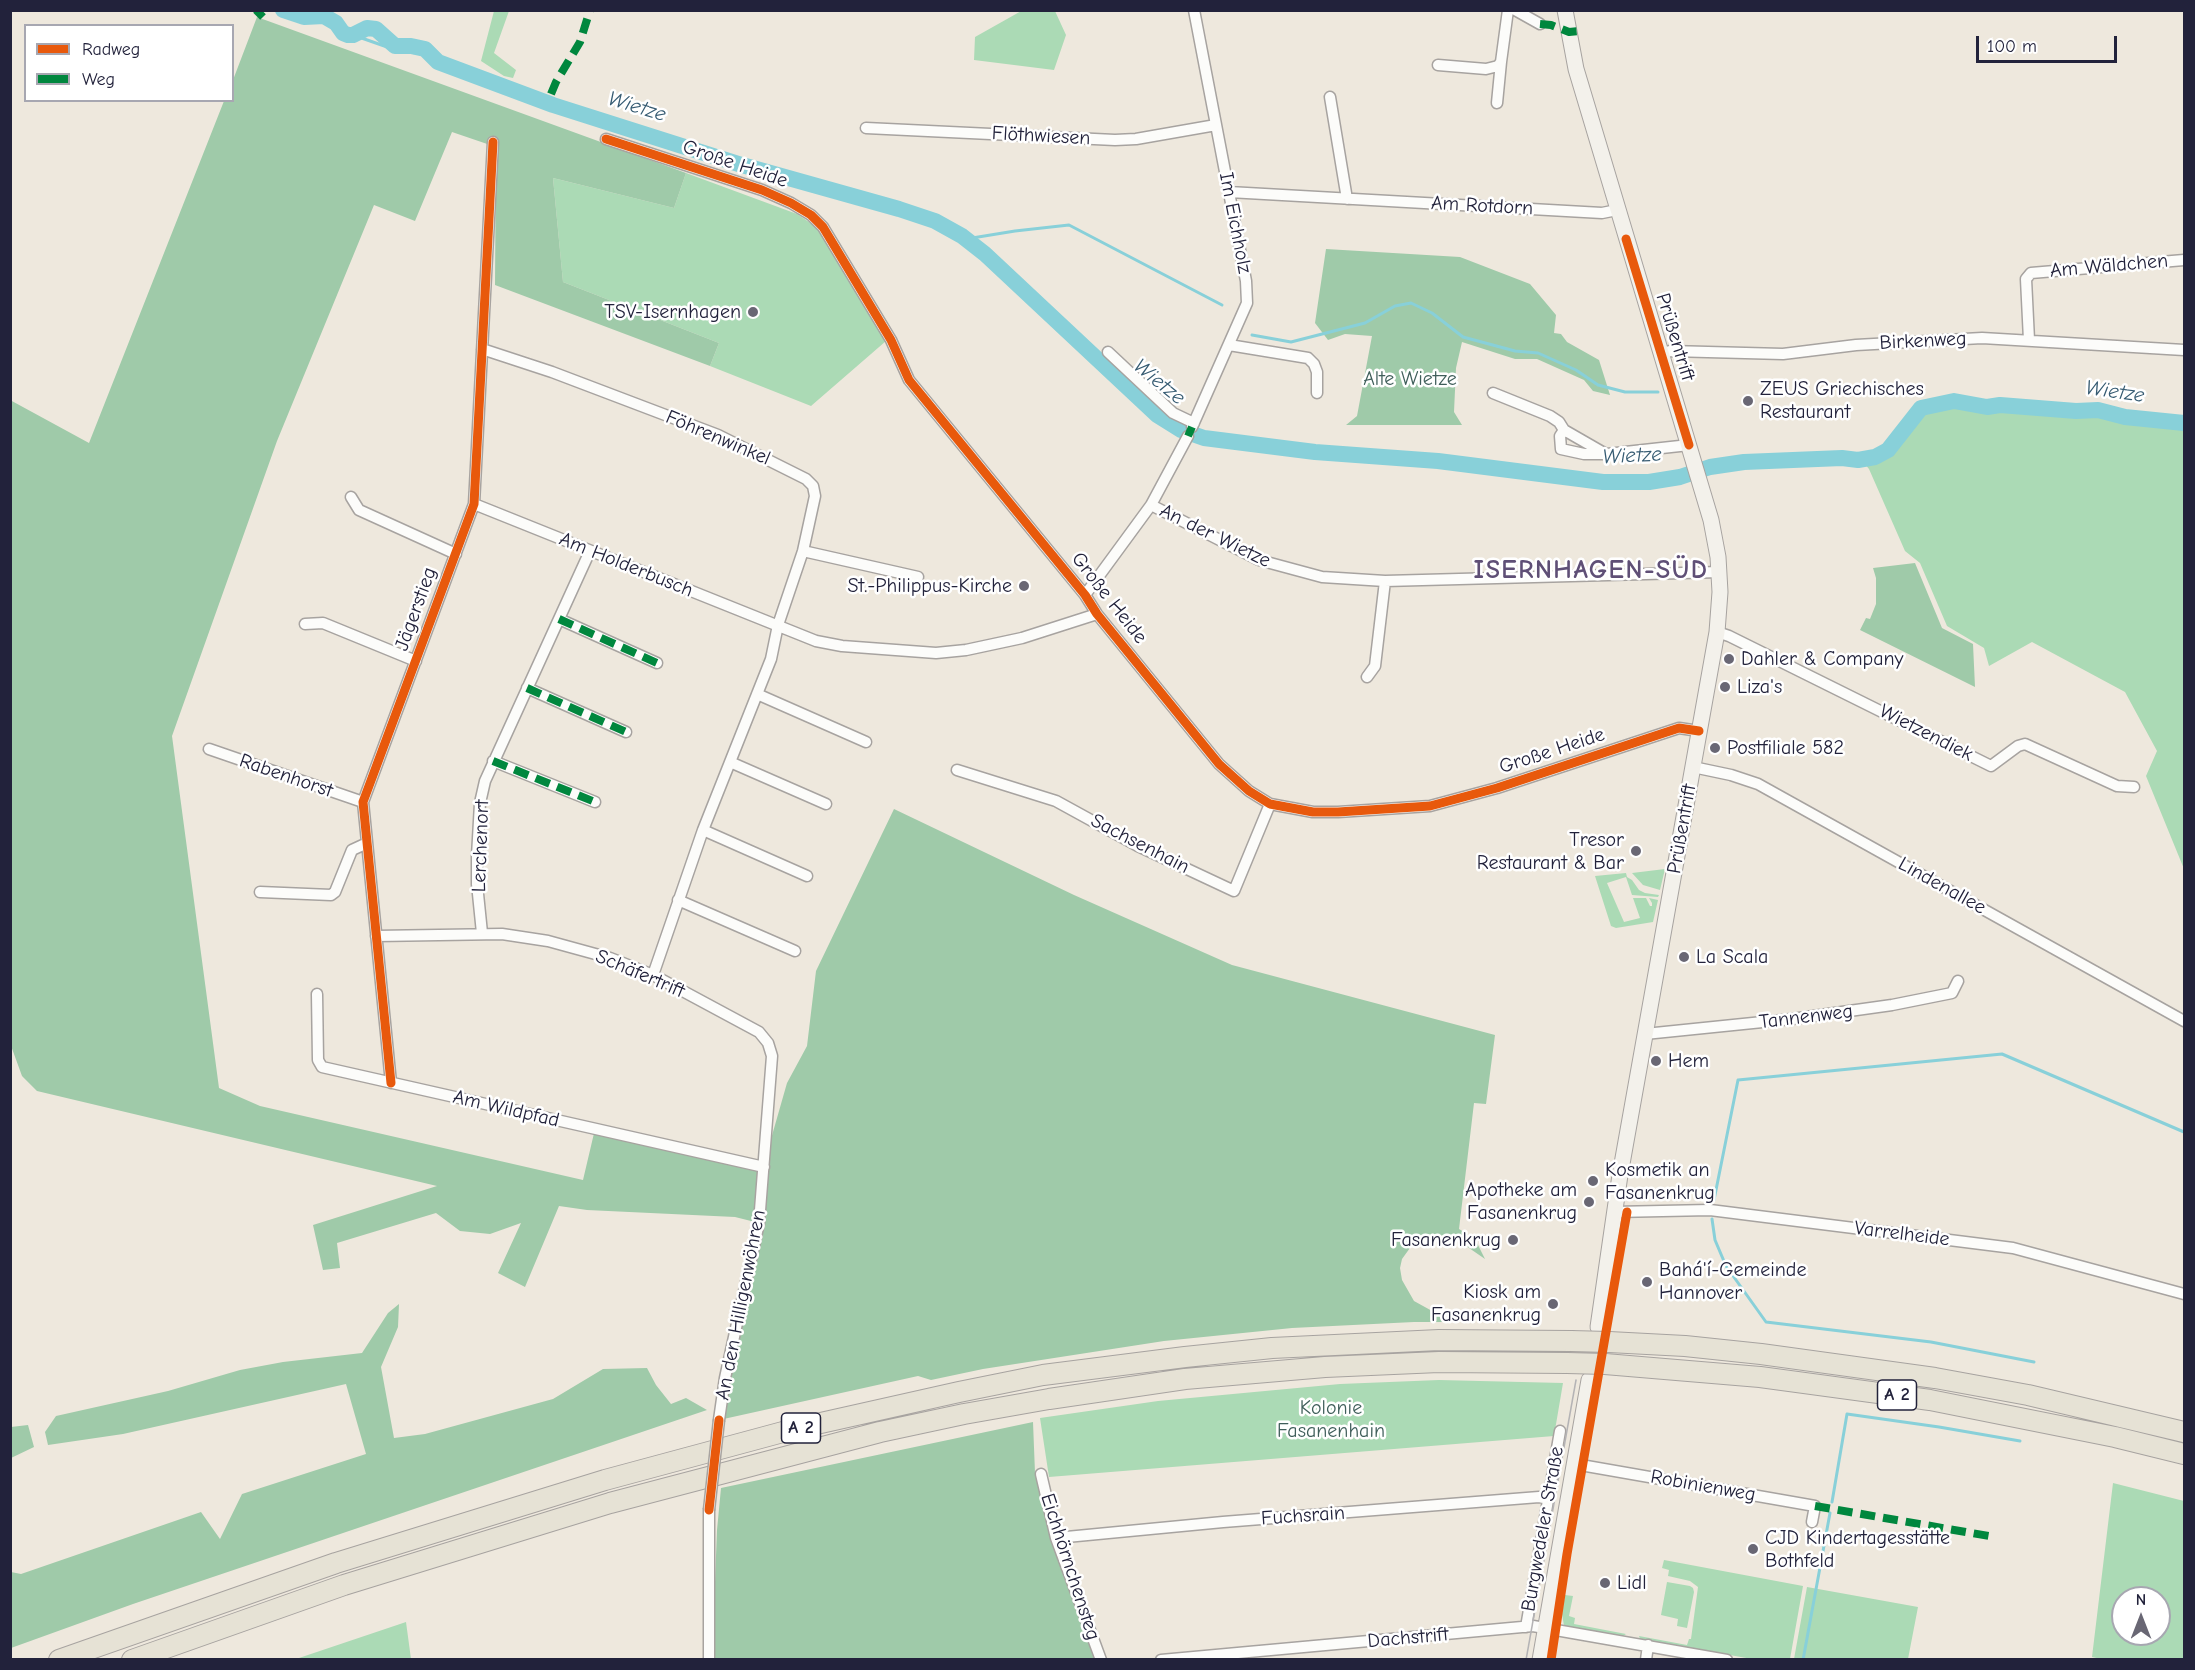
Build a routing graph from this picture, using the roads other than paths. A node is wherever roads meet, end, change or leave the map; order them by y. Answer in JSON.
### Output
{"nodes":[{"id":1,"x":1194,"y":10,"type":"edge"},
{"id":2,"x":1508,"y":10,"type":"edge"},
{"id":3,"x":1515,"y":10,"type":"edge"},
{"id":4,"x":1565,"y":10,"type":"edge"},
{"id":5,"x":1540,"y":24,"type":"dead end"},
{"id":6,"x":1501,"y":62,"type":"junction"},
{"id":7,"x":1438,"y":65,"type":"dead end"},
{"id":8,"x":1330,"y":97,"type":"dead end"},
{"id":9,"x":1497,"y":103,"type":"dead end"},
{"id":10,"x":1216,"y":125,"type":"junction"},
{"id":11,"x":866,"y":128,"type":"dead end"},
{"id":12,"x":606,"y":139,"type":"dead end"},
{"id":13,"x":493,"y":141,"type":"dead end"},
{"id":14,"x":1229,"y":192,"type":"junction"},
{"id":15,"x":1347,"y":199,"type":"junction"},
{"id":16,"x":1617,"y":210,"type":"junction"},
{"id":17,"x":2184,"y":260,"type":"edge"},
{"id":18,"x":2029,"y":340,"type":"junction"},
{"id":19,"x":1229,"y":345,"type":"junction"},
{"id":20,"x":482,"y":349,"type":"junction"},
{"id":21,"x":2184,"y":350,"type":"edge"},
{"id":22,"x":1108,"y":352,"type":"dead end"},
{"id":23,"x":1661,"y":354,"type":"junction"},
{"id":24,"x":1317,"y":393,"type":"dead end"},
{"id":25,"x":1493,"y":393,"type":"dead end"},
{"id":26,"x":1191,"y":429,"type":"junction"},
{"id":27,"x":1564,"y":430,"type":"junction"},
{"id":28,"x":1689,"y":445,"type":"junction"},
{"id":29,"x":1607,"y":454,"type":"junction"},
{"id":30,"x":351,"y":497,"type":"dead end"},
{"id":31,"x":474,"y":504,"type":"junction"},
{"id":32,"x":1151,"y":505,"type":"junction"},
{"id":33,"x":590,"y":551,"type":"junction"},
{"id":34,"x":803,"y":551,"type":"junction"},
{"id":35,"x":456,"y":554,"type":"junction"},
{"id":36,"x":1720,"y":572,"type":"junction"},
{"id":37,"x":918,"y":577,"type":"dead end"},
{"id":38,"x":1385,"y":581,"type":"junction"},
{"id":39,"x":1085,"y":595,"type":"junction"},
{"id":40,"x":1097,"y":614,"type":"junction"},
{"id":41,"x":559,"y":619,"type":"junction"},
{"id":42,"x":305,"y":624,"type":"dead end"},
{"id":43,"x":778,"y":625,"type":"junction"},
{"id":44,"x":1717,"y":632,"type":"junction"},
{"id":45,"x":416,"y":660,"type":"junction"},
{"id":46,"x":657,"y":663,"type":"dead end"},
{"id":47,"x":1367,"y":677,"type":"dead end"},
{"id":48,"x":527,"y":688,"type":"junction"},
{"id":49,"x":757,"y":694,"type":"junction"},
{"id":50,"x":1699,"y":731,"type":"junction"},
{"id":51,"x":626,"y":732,"type":"dead end"},
{"id":52,"x":866,"y":742,"type":"dead end"},
{"id":53,"x":209,"y":749,"type":"dead end"},
{"id":54,"x":493,"y":761,"type":"junction"},
{"id":55,"x":730,"y":762,"type":"junction"},
{"id":56,"x":1693,"y":767,"type":"junction"},
{"id":57,"x":957,"y":770,"type":"dead end"},
{"id":58,"x":2134,"y":787,"type":"dead end"},
{"id":59,"x":363,"y":802,"type":"junction"},
{"id":60,"x":595,"y":802,"type":"dead end"},
{"id":61,"x":826,"y":804,"type":"dead end"},
{"id":62,"x":1270,"y":804,"type":"junction"},
{"id":63,"x":703,"y":830,"type":"junction"},
{"id":64,"x":365,"y":844,"type":"junction"},
{"id":65,"x":807,"y":876,"type":"dead end"},
{"id":66,"x":260,"y":892,"type":"dead end"},
{"id":67,"x":678,"y":900,"type":"junction"},
{"id":68,"x":482,"y":933,"type":"junction"},
{"id":69,"x":376,"y":936,"type":"junction"},
{"id":70,"x":795,"y":951,"type":"dead end"},
{"id":71,"x":653,"y":975,"type":"junction"},
{"id":72,"x":1958,"y":981,"type":"dead end"},
{"id":73,"x":317,"y":994,"type":"dead end"},
{"id":74,"x":2184,"y":1021,"type":"edge"},
{"id":75,"x":1645,"y":1034,"type":"junction"},
{"id":76,"x":391,"y":1083,"type":"junction"},
{"id":77,"x":764,"y":1167,"type":"junction"},
{"id":78,"x":1614,"y":1212,"type":"junction"},
{"id":79,"x":2184,"y":1294,"type":"edge"},
{"id":80,"x":1603,"y":1335,"type":"junction"},
{"id":81,"x":1589,"y":1380,"type":"dead end"},
{"id":82,"x":1560,"y":1431,"type":"dead end"},
{"id":83,"x":2184,"y":1431,"type":"edge"},
{"id":84,"x":2184,"y":1454,"type":"edge"},
{"id":85,"x":1575,"y":1464,"type":"junction"},
{"id":86,"x":1041,"y":1474,"type":"dead end"},
{"id":87,"x":1549,"y":1499,"type":"junction"},
{"id":88,"x":1812,"y":1522,"type":"dead end"},
{"id":89,"x":1056,"y":1538,"type":"junction"},
{"id":90,"x":1526,"y":1628,"type":"junction"},
{"id":91,"x":1547,"y":1628,"type":"junction"},
{"id":92,"x":1648,"y":1645,"type":"junction"},
{"id":93,"x":59,"y":1659,"type":"edge"},
{"id":94,"x":132,"y":1659,"type":"edge"},
{"id":95,"x":709,"y":1659,"type":"edge"},
{"id":96,"x":1101,"y":1659,"type":"edge"},
{"id":97,"x":1161,"y":1659,"type":"edge"},
{"id":98,"x":1540,"y":1659,"type":"edge"},
{"id":99,"x":1646,"y":1659,"type":"edge"},
{"id":100,"x":1727,"y":1659,"type":"edge"}],
"edges":[{"from":1,"to":10,"type":"street","name":"Im Eichholz"},
{"from":2,"to":6,"type":"street"},
{"from":3,"to":5,"type":"street"},
{"from":4,"to":16,"type":"main road","name":"Prüßentrift"},
{"from":6,"to":7,"type":"street"},
{"from":6,"to":9,"type":"street"},
{"from":8,"to":15,"type":"street"},
{"from":10,"to":11,"type":"street","name":"Flöthwiesen"},
{"from":10,"to":14,"type":"street","name":"Im Eichholz"},
{"from":12,"to":39,"type":"street","name":"Große Heide"},
{"from":13,"to":20,"type":"street","name":"Jägerstieg"},
{"from":14,"to":15,"type":"street","name":"Am Rotdorn"},
{"from":14,"to":19,"type":"street","name":"Im Eichholz"},
{"from":15,"to":16,"type":"street","name":"Am Rotdorn"},
{"from":16,"to":23,"type":"main road","name":"Prüßentrift"},
{"from":17,"to":18,"type":"street","name":"Am Wäldchen"},
{"from":18,"to":21,"type":"street","name":"Birkenweg"},
{"from":18,"to":23,"type":"street","name":"Birkenweg"},
{"from":19,"to":24,"type":"street"},
{"from":19,"to":26,"type":"street","name":"Im Eichholz"},
{"from":20,"to":31,"type":"street","name":"Jägerstieg"},
{"from":20,"to":34,"type":"street","name":"Föhrenwinkel"},
{"from":22,"to":26,"type":"street"},
{"from":23,"to":28,"type":"main road","name":"Prüßentrift"},
{"from":25,"to":27,"type":"street"},
{"from":26,"to":32,"type":"street","name":"Im Eichholz"},
{"from":27,"to":29,"type":"street"},
{"from":27,"to":29,"type":"street"},
{"from":28,"to":29,"type":"street"},
{"from":28,"to":36,"type":"main road","name":"Prüßentrift"},
{"from":30,"to":35,"type":"street","name":"Jägerstieg"},
{"from":31,"to":33,"type":"street","name":"Am Holderbusch"},
{"from":31,"to":35,"type":"street","name":"Jägerstieg"},
{"from":32,"to":38,"type":"street","name":"An der Wietze"},
{"from":32,"to":39,"type":"street","name":"Im Eichholz"},
{"from":33,"to":41,"type":"street","name":"Lerchenort"},
{"from":33,"to":43,"type":"street","name":"Am Holderbusch"},
{"from":34,"to":37,"type":"street"},
{"from":34,"to":43,"type":"street","name":"Föhrenwinkel"},
{"from":35,"to":45,"type":"street","name":"Jägerstieg"},
{"from":36,"to":38,"type":"street","name":"An der Wietze"},
{"from":36,"to":44,"type":"main road","name":"Prüßentrift"},
{"from":38,"to":47,"type":"street"},
{"from":39,"to":40,"type":"street","name":"Große Heide"},
{"from":40,"to":43,"type":"street","name":"Am Holderbusch"},
{"from":40,"to":62,"type":"street","name":"Große Heide"},
{"from":41,"to":46,"type":"street"},
{"from":41,"to":48,"type":"street","name":"Lerchenort"},
{"from":42,"to":45,"type":"street","name":"Jägerstieg"},
{"from":43,"to":49,"type":"street","name":"Föhrenwinkel"},
{"from":44,"to":50,"type":"main road","name":"Prüßentrift"},
{"from":44,"to":58,"type":"street","name":"Wietzendiek"},
{"from":45,"to":59,"type":"street","name":"Jägerstieg"},
{"from":48,"to":51,"type":"street"},
{"from":48,"to":54,"type":"street","name":"Lerchenort"},
{"from":49,"to":52,"type":"street"},
{"from":49,"to":55,"type":"street","name":"Föhrenwinkel"},
{"from":50,"to":56,"type":"main road","name":"Prüßentrift"},
{"from":50,"to":62,"type":"street","name":"Große Heide"},
{"from":53,"to":59,"type":"street","name":"Rabenhorst"},
{"from":54,"to":60,"type":"street"},
{"from":54,"to":68,"type":"street","name":"Lerchenort"},
{"from":55,"to":61,"type":"street"},
{"from":55,"to":63,"type":"street","name":"Föhrenwinkel"},
{"from":56,"to":74,"type":"street","name":"Lindenallee"},
{"from":56,"to":75,"type":"main road","name":"Prüßentrift"},
{"from":57,"to":62,"type":"street","name":"Sachsenhain"},
{"from":59,"to":64,"type":"street","name":"Jägerstieg"},
{"from":63,"to":65,"type":"street"},
{"from":63,"to":67,"type":"street","name":"Föhrenwinkel"},
{"from":64,"to":66,"type":"street"},
{"from":64,"to":69,"type":"street","name":"Jägerstieg"},
{"from":67,"to":70,"type":"street"},
{"from":67,"to":71,"type":"street","name":"Föhrenwinkel"},
{"from":68,"to":69,"type":"street","name":"Schäfertrift"},
{"from":68,"to":71,"type":"street","name":"Schäfertrift"},
{"from":69,"to":76,"type":"street","name":"Jägerstieg"},
{"from":71,"to":77,"type":"street","name":"Schäfertrift"},
{"from":72,"to":75,"type":"street","name":"Tannenweg"},
{"from":73,"to":76,"type":"street","name":"Am Wildpfad"},
{"from":75,"to":78,"type":"main road","name":"Prüßentrift"},
{"from":76,"to":77,"type":"street","name":"Am Wildpfad"},
{"from":77,"to":95,"type":"street","name":"An den Hilligenwöhren","bridge":true},
{"from":78,"to":79,"type":"street","name":"Varrelheide"},
{"from":78,"to":80,"type":"main road"},
{"from":80,"to":83,"type":"highway","number":"A 2"},
{"from":80,"to":93,"type":"highway","number":"A 2","bridge":true},
{"from":81,"to":85,"type":"main road","name":"Burgwedeler Straße"},
{"from":82,"to":87,"type":"street","name":"Burgwedeler Straße"},
{"from":84,"to":94,"type":"highway","number":"A 2","bridge":true},
{"from":85,"to":88,"type":"street","name":"Robinienweg"},
{"from":85,"to":91,"type":"main road","name":"Burgwedeler Straße"},
{"from":86,"to":89,"type":"street","name":"Eichhörnchensteg"},
{"from":87,"to":89,"type":"street","name":"Fuchsrain"},
{"from":87,"to":90,"type":"street","name":"Burgwedeler Straße"},
{"from":89,"to":96,"type":"street","name":"Eichhörnchensteg"},
{"from":90,"to":91,"type":"street","name":"Dachstrift"},
{"from":90,"to":97,"type":"street","name":"Dachstrift"},
{"from":91,"to":92,"type":"street","name":"Dachstrift"},
{"from":91,"to":98,"type":"main road","name":"Burgwedeler Straße"},
{"from":92,"to":99,"type":"street"},
{"from":92,"to":100,"type":"street","name":"Dachstrift"}]}
